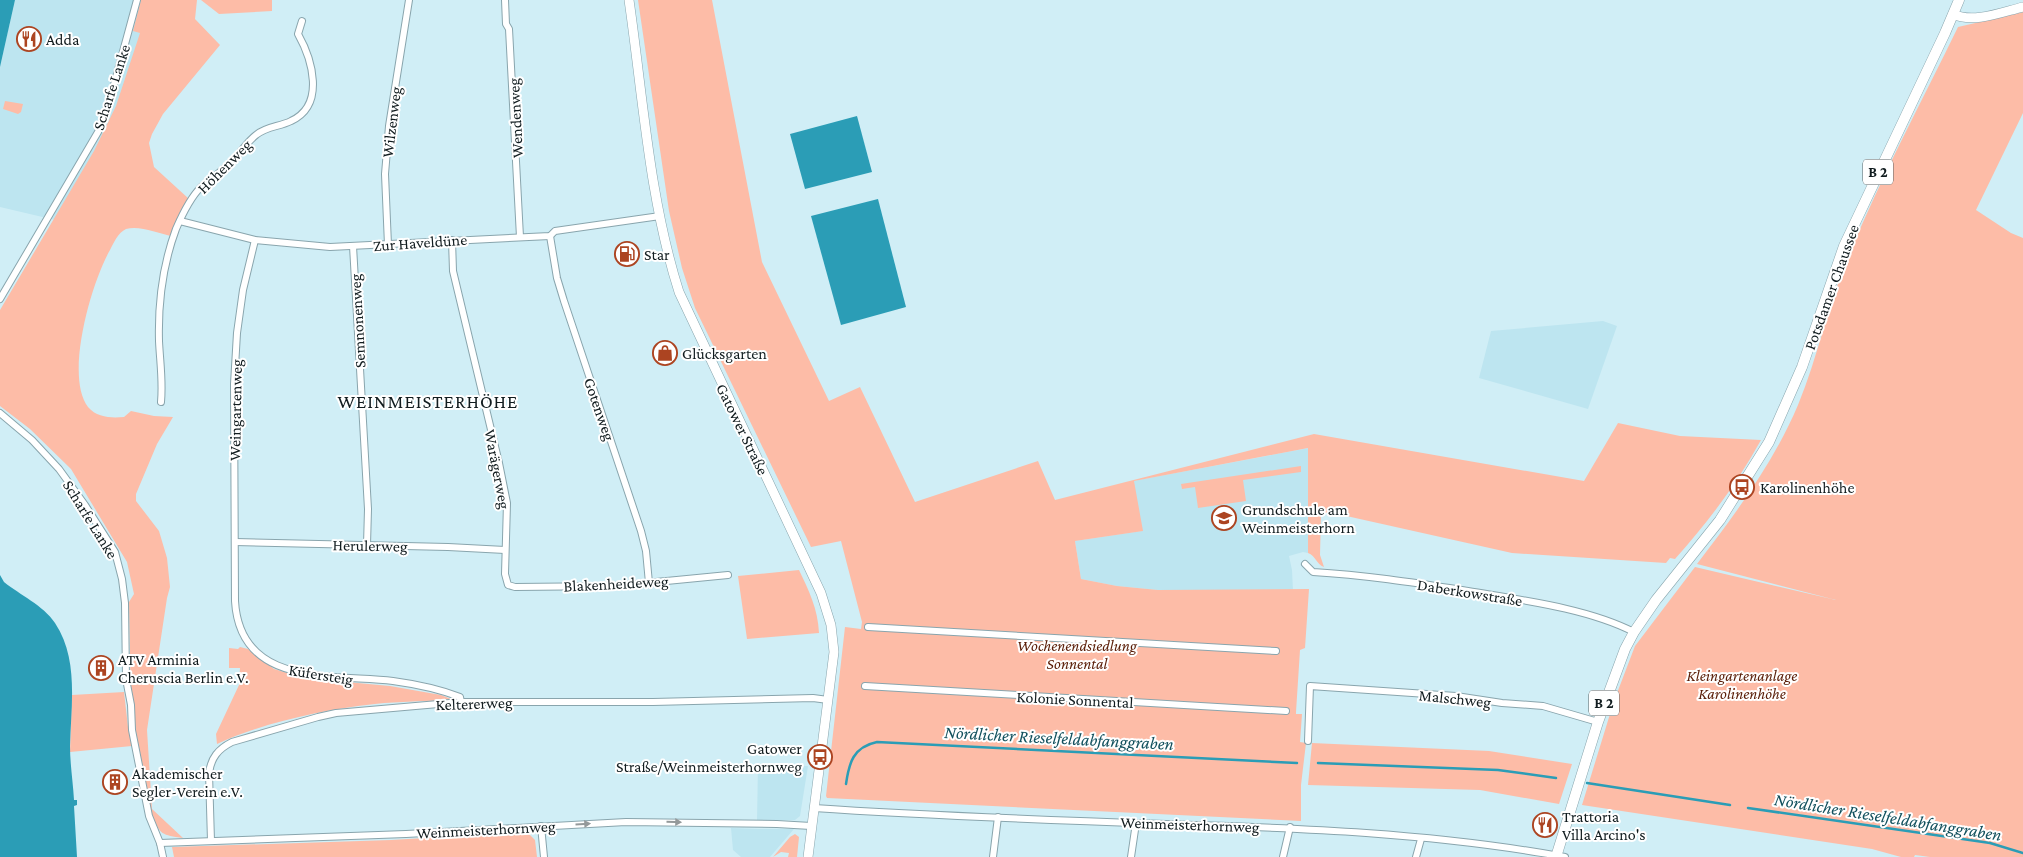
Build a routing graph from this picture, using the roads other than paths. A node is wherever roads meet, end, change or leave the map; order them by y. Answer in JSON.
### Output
{"nodes":[{"id":1,"x":137,"y":0,"type":"edge"},
{"id":2,"x":506,"y":0,"type":"edge"},
{"id":3,"x":629,"y":0,"type":"edge"},
{"id":4,"x":1959,"y":0,"type":"edge"},
{"id":5,"x":408,"y":2,"type":"edge"},
{"id":6,"x":2023,"y":7,"type":"edge"},
{"id":7,"x":1953,"y":14,"type":"junction"},
{"id":8,"x":302,"y":21,"type":"dead end"},
{"id":9,"x":660,"y":216,"type":"junction"},
{"id":10,"x":180,"y":221,"type":"junction"},
{"id":11,"x":550,"y":236,"type":"junction"},
{"id":12,"x":520,"y":237,"type":"junction"},
{"id":13,"x":255,"y":240,"type":"junction"},
{"id":14,"x":452,"y":240,"type":"junction"},
{"id":15,"x":388,"y":245,"type":"junction"},
{"id":16,"x":353,"y":246,"type":"junction"},
{"id":17,"x":0,"y":299,"type":"edge"},
{"id":18,"x":161,"y":402,"type":"dead end"},
{"id":19,"x":0,"y":413,"type":"edge"},
{"id":20,"x":235,"y":542,"type":"junction"},
{"id":21,"x":367,"y":546,"type":"junction"},
{"id":22,"x":505,"y":550,"type":"junction"},
{"id":23,"x":1305,"y":564,"type":"dead end"},
{"id":24,"x":728,"y":575,"type":"dead end"},
{"id":25,"x":506,"y":581,"type":"joint"},
{"id":26,"x":235,"y":582,"type":"joint"},
{"id":27,"x":649,"y":583,"type":"junction"},
{"id":28,"x":868,"y":627,"type":"dead end"},
{"id":29,"x":1634,"y":632,"type":"junction"},
{"id":30,"x":1276,"y":651,"type":"dead end"},
{"id":31,"x":865,"y":686,"type":"dead end"},
{"id":32,"x":828,"y":700,"type":"junction"},
{"id":33,"x":461,"y":702,"type":"junction"},
{"id":34,"x":1286,"y":711,"type":"dead end"},
{"id":35,"x":1598,"y":722,"type":"junction"},
{"id":36,"x":1308,"y":741,"type":"dead end"},
{"id":37,"x":814,"y":808,"type":"junction"},
{"id":38,"x":998,"y":817,"type":"junction"},
{"id":39,"x":1136,"y":823,"type":"junction"},
{"id":40,"x":541,"y":826,"type":"junction"},
{"id":41,"x":812,"y":826,"type":"junction"},
{"id":42,"x":1290,"y":827,"type":"junction"},
{"id":43,"x":1422,"y":838,"type":"junction"},
{"id":44,"x":211,"y":841,"type":"junction"},
{"id":45,"x":160,"y":843,"type":"junction"},
{"id":46,"x":1559,"y":856,"type":"edge"},
{"id":47,"x":164,"y":857,"type":"edge"},
{"id":48,"x":544,"y":857,"type":"edge"},
{"id":49,"x":808,"y":857,"type":"edge"},
{"id":50,"x":993,"y":857,"type":"edge"},
{"id":51,"x":1131,"y":857,"type":"edge"},
{"id":52,"x":1282,"y":857,"type":"edge"},
{"id":53,"x":1416,"y":857,"type":"edge"}],
"edges":[{"from":1,"to":17,"type":"street","name":"Scharfe Lanke"},
{"from":2,"to":12,"type":"street","name":"Wendenweg"},
{"from":3,"to":9,"type":"main road","name":"Gatower Straße"},
{"from":4,"to":7,"type":"main road","name":"Potsdamer Chaussee","number":"B 2"},
{"from":5,"to":15,"type":"street","name":"Wilzenweg"},
{"from":6,"to":7,"type":"main road"},
{"from":7,"to":29,"type":"main road","name":"Potsdamer Chaussee","number":"B 2"},
{"from":8,"to":10,"type":"street","name":"Höhenweg"},
{"from":9,"to":11,"type":"street","name":"Zur Haveldüne"},
{"from":9,"to":32,"type":"main road","name":"Gatower Straße"},
{"from":10,"to":13,"type":"street","name":"Zur Haveldüne"},
{"from":10,"to":18,"type":"street","name":"Höhenweg"},
{"from":11,"to":12,"type":"street","name":"Zur Haveldüne"},
{"from":11,"to":27,"type":"street","name":"Gotenweg"},
{"from":12,"to":14,"type":"street","name":"Zur Haveldüne"},
{"from":13,"to":16,"type":"street","name":"Zur Haveldüne"},
{"from":13,"to":20,"type":"street","name":"Weingartenweg"},
{"from":14,"to":15,"type":"street","name":"Zur Haveldüne"},
{"from":14,"to":22,"type":"street","name":"Warägerweg"},
{"from":15,"to":16,"type":"street","name":"Zur Haveldüne"},
{"from":16,"to":21,"type":"street","name":"Semnonenweg"},
{"from":19,"to":45,"type":"street","name":"Scharfe Lanke"},
{"from":20,"to":21,"type":"street","name":"Herulerweg"},
{"from":20,"to":26,"type":"street","name":"Weingartenweg"},
{"from":21,"to":22,"type":"street","name":"Herulerweg"},
{"from":22,"to":25,"type":"street","name":"Warägerweg"},
{"from":23,"to":29,"type":"street","name":"Daberkowstraße"},
{"from":24,"to":27,"type":"street","name":"Blakenheideweg"},
{"from":25,"to":27,"type":"street","name":"Blakenheideweg"},
{"from":26,"to":33,"type":"street","name":"Küfersteig"},
{"from":28,"to":30,"type":"street"},
{"from":29,"to":35,"type":"main road","number":"B 2"},
{"from":31,"to":34,"type":"street","name":"Kolonie Sonnental"},
{"from":32,"to":33,"type":"street","name":"Keltererweg"},
{"from":32,"to":37,"type":"main road","name":"Gatower Straße"},
{"from":33,"to":44,"type":"street","name":"Keltererweg"},
{"from":35,"to":36,"type":"street","name":"Malschweg"},
{"from":35,"to":46,"type":"main road","number":"B 2"},
{"from":37,"to":38,"type":"street","name":"Weinmeisterhornweg"},
{"from":37,"to":41,"type":"main road","name":"Gatower Straße"},
{"from":38,"to":39,"type":"street","name":"Weinmeisterhornweg"},
{"from":38,"to":50,"type":"street"},
{"from":39,"to":42,"type":"street","name":"Weinmeisterhornweg"},
{"from":39,"to":51,"type":"street"},
{"from":40,"to":41,"type":"street","name":"Weinmeisterhornweg","one_way":true},
{"from":40,"to":44,"type":"street","name":"Weinmeisterhornweg"},
{"from":40,"to":48,"type":"street"},
{"from":41,"to":49,"type":"main road","name":"Gatower Straße"},
{"from":42,"to":43,"type":"street","name":"Weinmeisterhornweg"},
{"from":42,"to":52,"type":"street"},
{"from":43,"to":46,"type":"street","name":"Weinmeisterhornweg"},
{"from":43,"to":53,"type":"street"},
{"from":44,"to":45,"type":"street","name":"Weinmeisterhornweg"},
{"from":45,"to":47,"type":"street","name":"Scharfe Lanke"}]}
